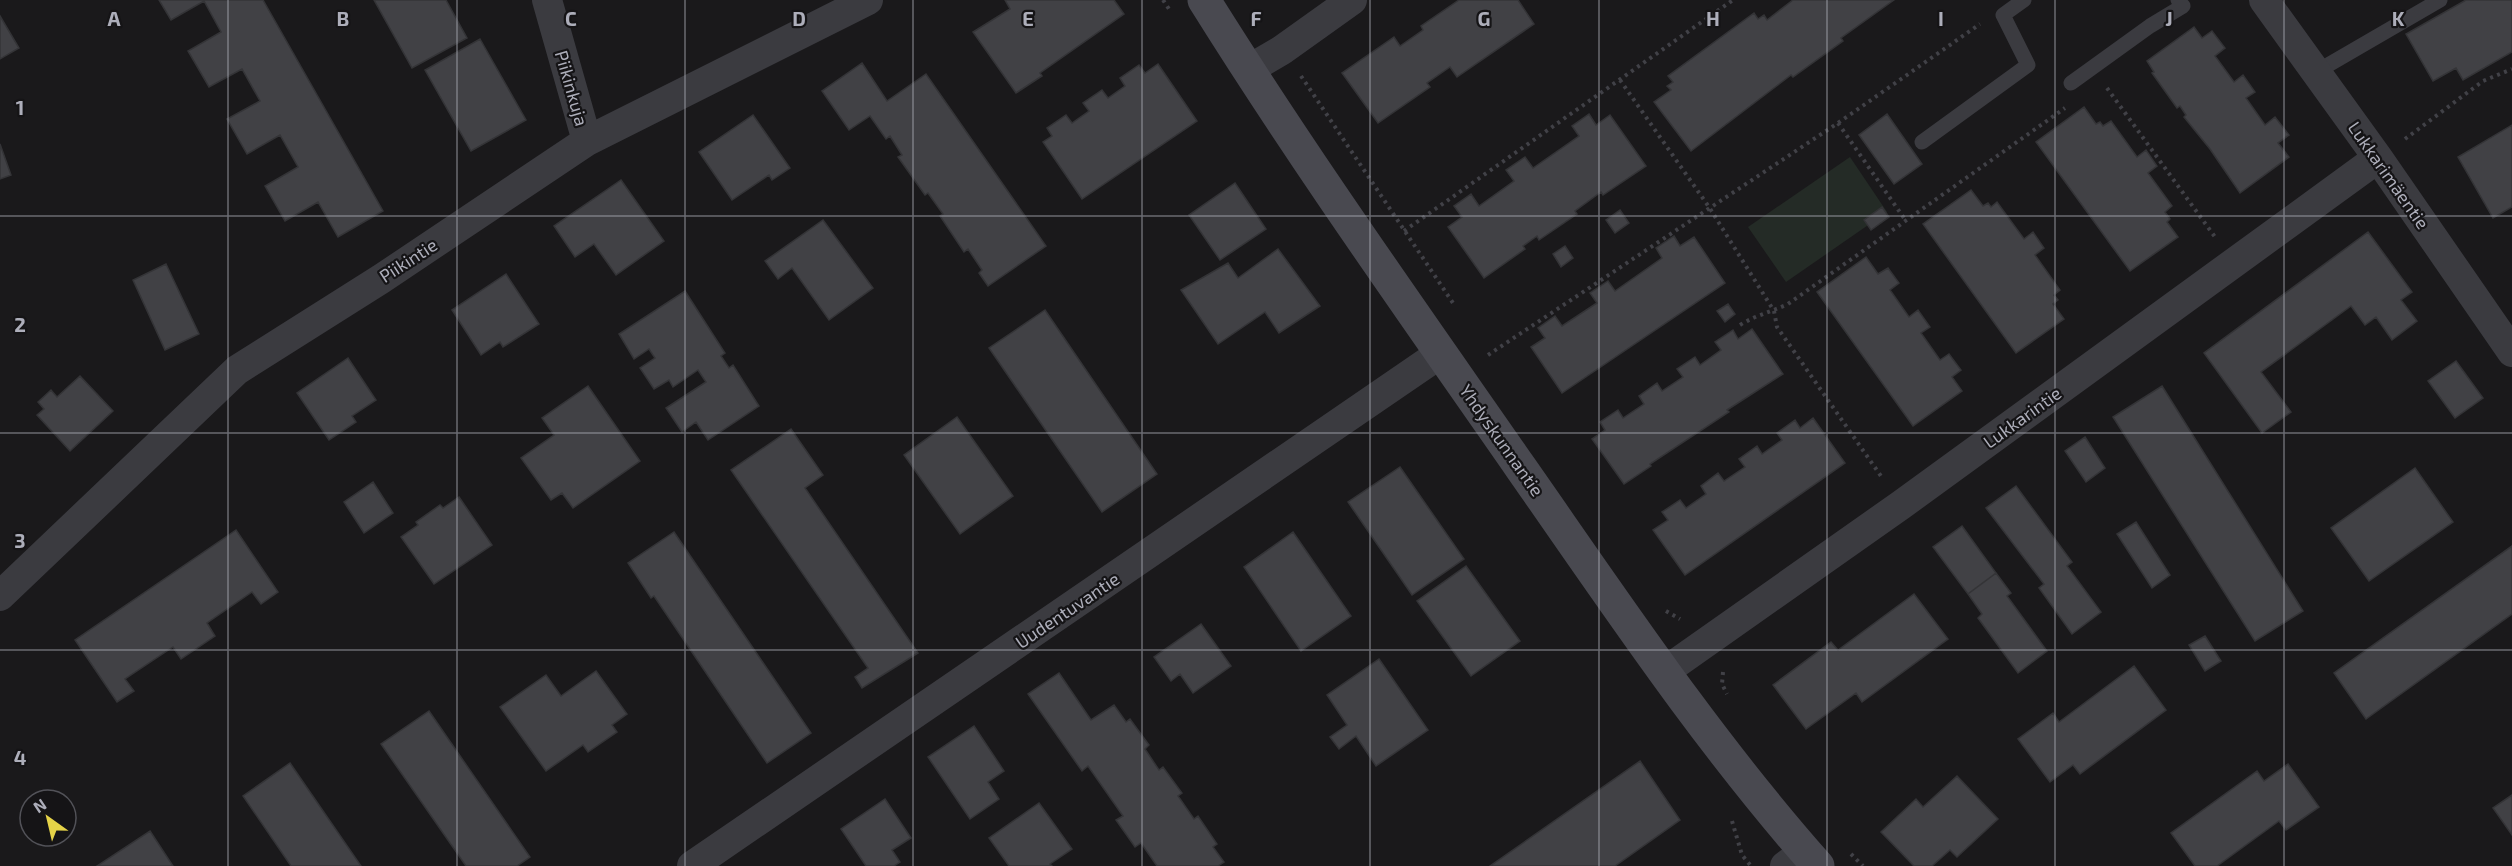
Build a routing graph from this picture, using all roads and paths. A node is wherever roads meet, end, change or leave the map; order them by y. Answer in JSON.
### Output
{"nodes":[{"id":1,"x":547,"y":0,"type":"edge"},
{"id":2,"x":868,"y":0,"type":"edge"},
{"id":3,"x":1204,"y":0,"type":"edge"},
{"id":4,"x":1352,"y":0,"type":"edge"},
{"id":5,"x":1733,"y":0,"type":"edge"},
{"id":6,"x":2024,"y":0,"type":"edge"},
{"id":7,"x":2178,"y":0,"type":"edge"},
{"id":8,"x":2264,"y":0,"type":"edge"},
{"id":9,"x":2440,"y":0,"type":"edge"},
{"id":10,"x":2003,"y":15,"type":"junction"},
{"id":11,"x":1282,"y":50,"type":"junction"},
{"id":12,"x":2093,"y":67,"type":"junction"},
{"id":13,"x":2512,"y":69,"type":"edge"},
{"id":14,"x":1248,"y":70,"type":"junction"},
{"id":15,"x":2316,"y":72,"type":"junction"},
{"id":16,"x":1620,"y":80,"type":"junction"},
{"id":17,"x":2071,"y":82,"type":"dead end"},
{"id":18,"x":2103,"y":82,"type":"junction"},
{"id":19,"x":1838,"y":123,"type":"junction"},
{"id":20,"x":2404,"y":139,"type":"dead end"},
{"id":21,"x":587,"y":141,"type":"junction"},
{"id":22,"x":1922,"y":142,"type":"dead end"},
{"id":23,"x":2378,"y":158,"type":"junction"},
{"id":24,"x":1709,"y":207,"type":"junction"},
{"id":25,"x":1906,"y":221,"type":"junction"},
{"id":26,"x":1404,"y":231,"type":"junction"},
{"id":27,"x":2234,"y":263,"type":"junction"},
{"id":28,"x":1455,"y":307,"type":"dead end"},
{"id":29,"x":1774,"y":311,"type":"junction"},
{"id":30,"x":1740,"y":325,"type":"dead end"},
{"id":31,"x":1481,"y":346,"type":"dead end"},
{"id":32,"x":2512,"y":352,"type":"edge"},
{"id":33,"x":1441,"y":353,"type":"junction"},
{"id":34,"x":1488,"y":355,"type":"junction"},
{"id":35,"x":1494,"y":365,"type":"dead end"},
{"id":36,"x":1901,"y":505,"type":"junction"},
{"id":37,"x":0,"y":596,"type":"edge"},
{"id":38,"x":1661,"y":605,"type":"dead end"},
{"id":39,"x":1705,"y":644,"type":"junction"},
{"id":40,"x":1664,"y":672,"type":"junction"},
{"id":41,"x":1728,"y":695,"type":"dead end"},
{"id":42,"x":1847,"y":849,"type":"dead end"},
{"id":43,"x":1803,"y":861,"type":"edge"},
{"id":44,"x":692,"y":866,"type":"edge"},
{"id":45,"x":1863,"y":866,"type":"edge"}],
"edges":[{"from":1,"to":21,"type":"street","name":"Piikinkuja"},
{"from":2,"to":21,"type":"street","name":"Piikintie"},
{"from":3,"to":14,"type":"main road","name":"Yhdyskunnantie"},
{"from":4,"to":11,"type":"street"},
{"from":5,"to":16,"type":"path"},
{"from":6,"to":10,"type":"lane"},
{"from":7,"to":12,"type":"lane"},
{"from":8,"to":15,"type":"street","name":"Lukkarimäentie"},
{"from":9,"to":15,"type":"lane"},
{"from":10,"to":19,"type":"path"},
{"from":10,"to":22,"type":"lane"},
{"from":11,"to":14,"type":"street"},
{"from":11,"to":26,"type":"path"},
{"from":12,"to":17,"type":"lane"},
{"from":12,"to":18,"type":"path"},
{"from":13,"to":20,"type":"path"},
{"from":14,"to":33,"type":"main road","name":"Yhdyskunnantie"},
{"from":15,"to":23,"type":"street","name":"Lukkarimäentie"},
{"from":16,"to":24,"type":"path"},
{"from":16,"to":26,"type":"path"},
{"from":18,"to":25,"type":"path"},
{"from":18,"to":27,"type":"path"},
{"from":19,"to":24,"type":"path"},
{"from":19,"to":25,"type":"path"},
{"from":21,"to":37,"type":"street","name":"Piikintie"},
{"from":23,"to":27,"type":"street","name":"Lukkarintie"},
{"from":23,"to":32,"type":"street","name":"Lukkarimäentie"},
{"from":24,"to":29,"type":"path"},
{"from":24,"to":34,"type":"path"},
{"from":25,"to":29,"type":"path"},
{"from":26,"to":28,"type":"path"},
{"from":27,"to":36,"type":"street","name":"Lukkarintie"},
{"from":29,"to":30,"type":"path"},
{"from":29,"to":36,"type":"path"},
{"from":31,"to":34,"type":"path"},
{"from":33,"to":40,"type":"main road","name":"Yhdyskunnantie"},
{"from":33,"to":44,"type":"street","name":"Uudentuvantie"},
{"from":34,"to":35,"type":"path"},
{"from":36,"to":39,"type":"street","name":"Lukkarintie"},
{"from":38,"to":39,"type":"path"},
{"from":39,"to":40,"type":"street","name":"Lukkarintie"},
{"from":39,"to":41,"type":"path"},
{"from":40,"to":43,"type":"main road","name":"Yhdyskunnantie"},
{"from":42,"to":45,"type":"path"}]}
